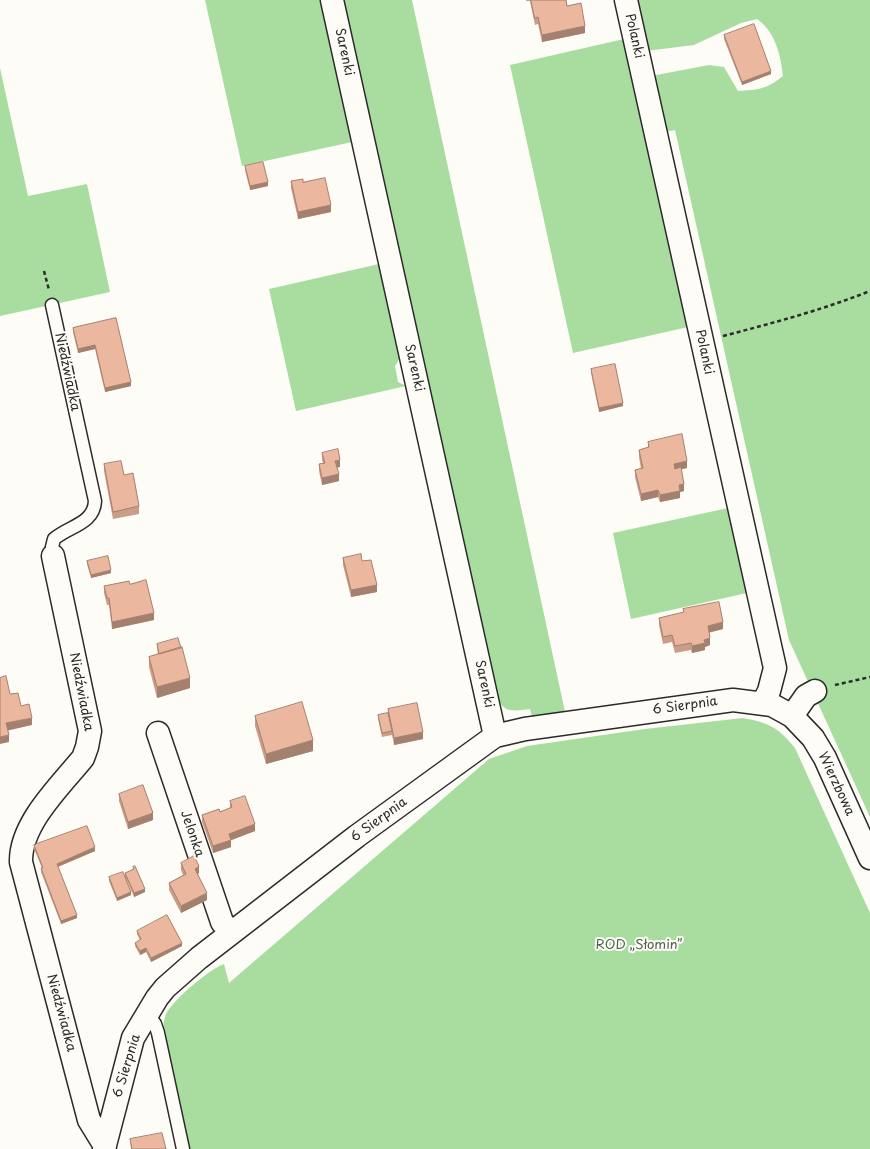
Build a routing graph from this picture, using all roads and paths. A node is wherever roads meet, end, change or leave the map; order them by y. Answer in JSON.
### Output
{"nodes":[{"id":1,"x":332,"y":0,"type":"edge"},
{"id":2,"x":626,"y":0,"type":"edge"},
{"id":3,"x":870,"y":291,"type":"edge"},
{"id":4,"x":52,"y":305,"type":"dead end"},
{"id":5,"x":702,"y":340,"type":"junction"},
{"id":6,"x":53,"y":556,"type":"joint"},
{"id":7,"x":870,"y":677,"type":"edge"},
{"id":8,"x":815,"y":691,"type":"joint"},
{"id":9,"x":763,"y":703,"type":"junction"},
{"id":10,"x":792,"y":716,"type":"junction"},
{"id":11,"x":158,"y":733,"type":"dead end"},
{"id":12,"x":495,"y":736,"type":"junction"},
{"id":13,"x":870,"y":858,"type":"edge"},
{"id":14,"x":230,"y":933,"type":"junction"},
{"id":15,"x":147,"y":1014,"type":"junction"},
{"id":16,"x":105,"y":1148,"type":"edge"},
{"id":17,"x":183,"y":1149,"type":"edge"}],
"edges":[{"from":1,"to":12,"type":"street","name":"Sarenki"},
{"from":2,"to":5,"type":"street","name":"Polanki"},
{"from":3,"to":5,"type":"path"},
{"from":4,"to":6,"type":"lane","name":"Niedźwiadka"},
{"from":5,"to":9,"type":"street","name":"Polanki"},
{"from":6,"to":16,"type":"street","name":"Niedźwiadka"},
{"from":7,"to":8,"type":"path"},
{"from":8,"to":10,"type":"street"},
{"from":9,"to":10,"type":"street","name":"6 Sierpnia"},
{"from":9,"to":12,"type":"street","name":"6 Sierpnia"},
{"from":10,"to":13,"type":"street","name":"Wierzbowa"},
{"from":11,"to":14,"type":"street","name":"Jelonka"},
{"from":12,"to":14,"type":"street","name":"6 Sierpnia"},
{"from":14,"to":15,"type":"street","name":"6 Sierpnia"},
{"from":15,"to":16,"type":"street","name":"6 Sierpnia"},
{"from":15,"to":17,"type":"lane"}]}
